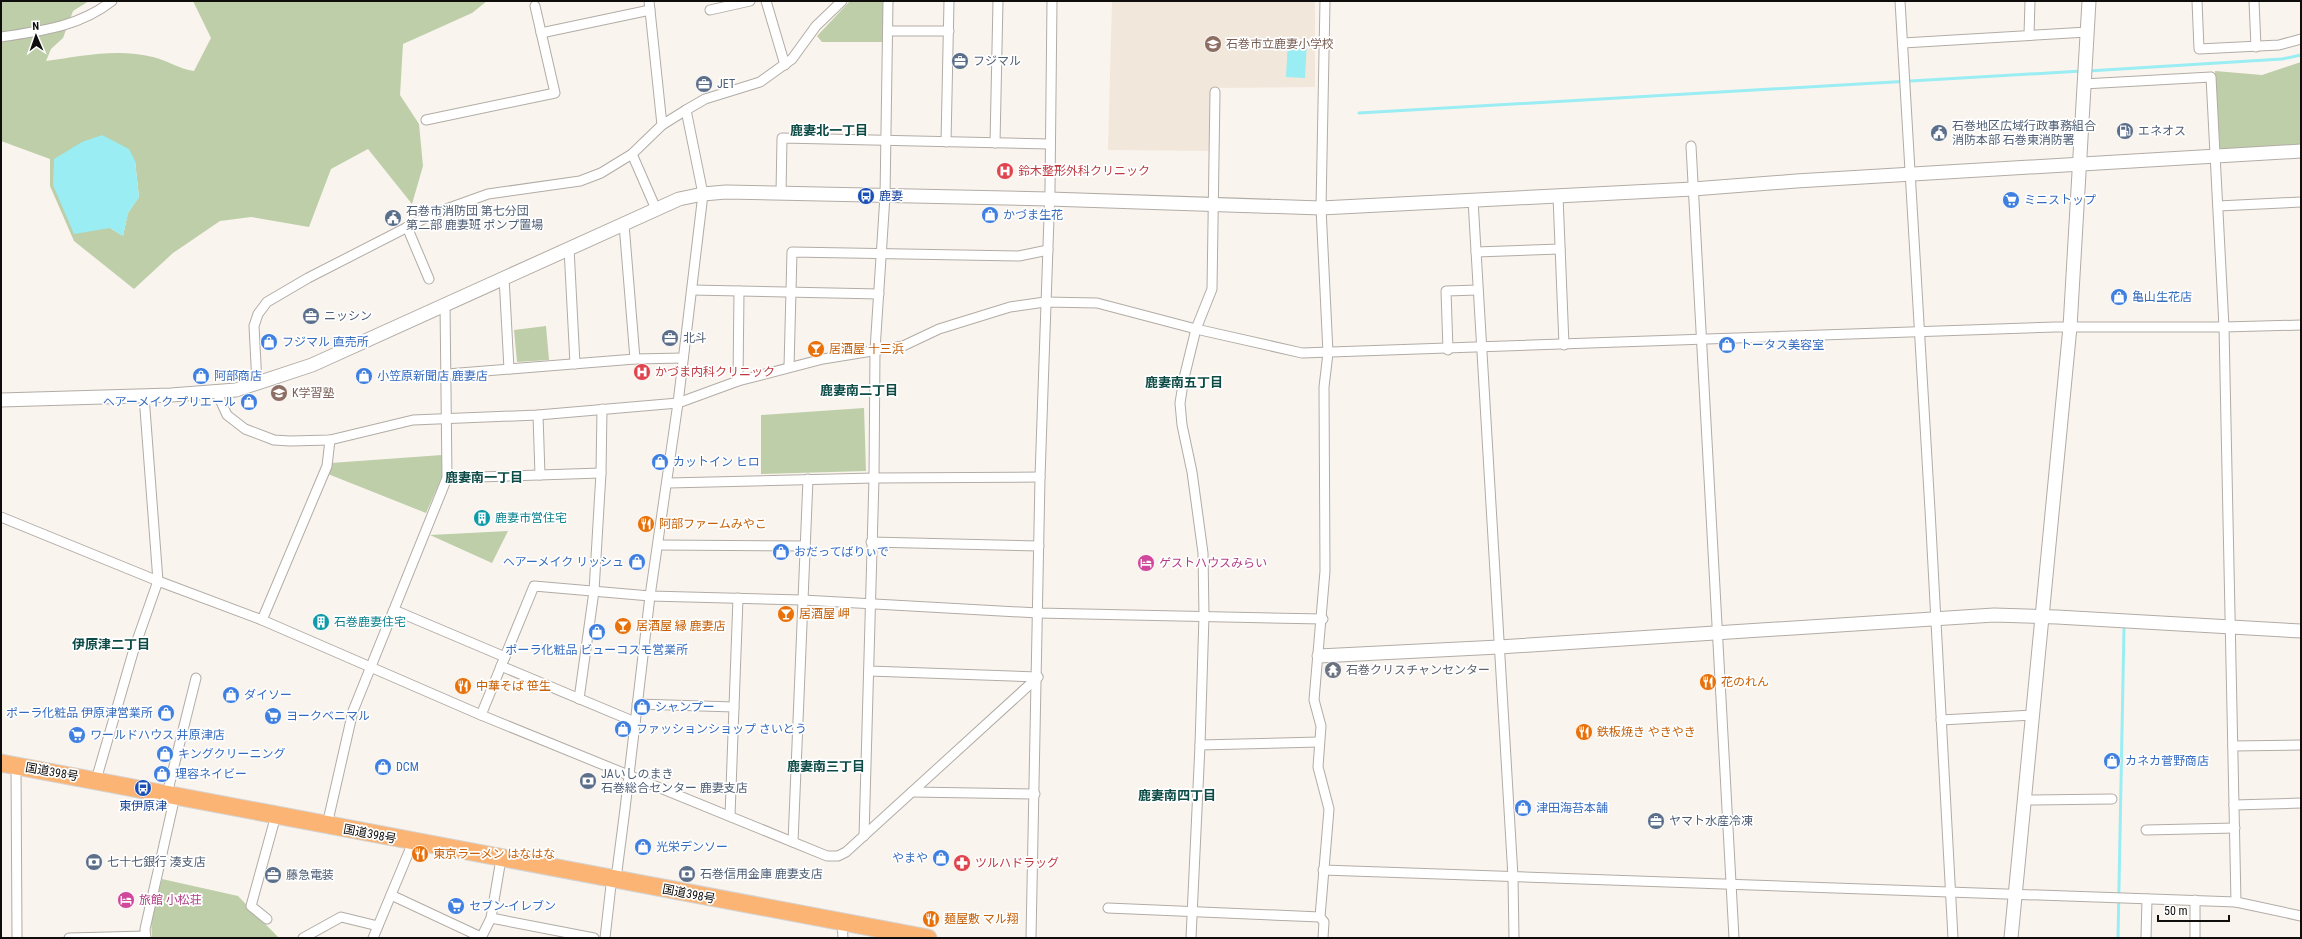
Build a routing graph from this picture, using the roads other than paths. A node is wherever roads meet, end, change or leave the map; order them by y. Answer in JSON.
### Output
{"nodes":[{"id":1,"x":112,"y":1,"type":"edge"},
{"id":2,"x":750,"y":1,"type":"edge"},
{"id":3,"x":766,"y":1,"type":"edge"},
{"id":4,"x":842,"y":1,"type":"edge"},
{"id":5,"x":888,"y":1,"type":"edge"},
{"id":6,"x":950,"y":1,"type":"edge"},
{"id":7,"x":998,"y":1,"type":"edge"},
{"id":8,"x":1052,"y":1,"type":"edge"},
{"id":9,"x":1325,"y":1,"type":"edge"},
{"id":10,"x":1900,"y":1,"type":"edge"},
{"id":11,"x":2030,"y":1,"type":"edge"},
{"id":12,"x":2089,"y":1,"type":"edge"},
{"id":13,"x":2197,"y":1,"type":"edge"},
{"id":14,"x":2254,"y":1,"type":"edge"},
{"id":15,"x":535,"y":6,"type":"dead end"},
{"id":16,"x":650,"y":6,"type":"edge"},
{"id":17,"x":710,"y":10,"type":"dead end"},
{"id":18,"x":888,"y":31,"type":"junction"},
{"id":19,"x":949,"y":31,"type":"junction"},
{"id":20,"x":2087,"y":32,"type":"junction"},
{"id":21,"x":541,"y":33,"type":"junction"},
{"id":22,"x":2029,"y":35,"type":"junction"},
{"id":23,"x":1,"y":37,"type":"edge"},
{"id":24,"x":2301,"y":39,"type":"edge"},
{"id":25,"x":1903,"y":43,"type":"junction"},
{"id":26,"x":2256,"y":47,"type":"junction"},
{"id":27,"x":785,"y":65,"type":"junction"},
{"id":28,"x":2084,"y":75,"type":"junction"},
{"id":29,"x":1215,"y":92,"type":"dead end"},
{"id":30,"x":686,"y":110,"type":"junction"},
{"id":31,"x":426,"y":120,"type":"dead end"},
{"id":32,"x":662,"y":125,"type":"junction"},
{"id":33,"x":885,"y":140,"type":"junction"},
{"id":34,"x":946,"y":142,"type":"junction"},
{"id":35,"x":995,"y":143,"type":"junction"},
{"id":36,"x":1050,"y":144,"type":"junction"},
{"id":37,"x":1691,"y":146,"type":"dead end"},
{"id":38,"x":2301,"y":151,"type":"edge"},
{"id":39,"x":632,"y":154,"type":"junction"},
{"id":40,"x":2215,"y":155,"type":"junction"},
{"id":41,"x":2080,"y":164,"type":"junction"},
{"id":42,"x":1910,"y":175,"type":"junction"},
{"id":43,"x":1693,"y":189,"type":"junction"},
{"id":44,"x":703,"y":194,"type":"junction"},
{"id":45,"x":781,"y":194,"type":"junction"},
{"id":46,"x":885,"y":196,"type":"junction"},
{"id":47,"x":1558,"y":196,"type":"junction"},
{"id":48,"x":1049,"y":199,"type":"junction"},
{"id":49,"x":1473,"y":200,"type":"junction"},
{"id":50,"x":2301,"y":202,"type":"edge"},
{"id":51,"x":1214,"y":204,"type":"junction"},
{"id":52,"x":2218,"y":206,"type":"junction"},
{"id":53,"x":1321,"y":208,"type":"junction"},
{"id":54,"x":656,"y":209,"type":"junction"},
{"id":55,"x":624,"y":224,"type":"junction"},
{"id":56,"x":407,"y":227,"type":"junction"},
{"id":57,"x":569,"y":248,"type":"junction"},
{"id":58,"x":1560,"y":249,"type":"junction"},
{"id":59,"x":1048,"y":250,"type":"junction"},
{"id":60,"x":1476,"y":252,"type":"junction"},
{"id":61,"x":882,"y":254,"type":"junction"},
{"id":62,"x":504,"y":277,"type":"junction"},
{"id":63,"x":428,"y":279,"type":"dead end"},
{"id":64,"x":692,"y":290,"type":"junction"},
{"id":65,"x":1478,"y":290,"type":"junction"},
{"id":66,"x":740,"y":291,"type":"junction"},
{"id":67,"x":790,"y":292,"type":"junction"},
{"id":68,"x":879,"y":294,"type":"junction"},
{"id":69,"x":1045,"y":302,"type":"junction"},
{"id":70,"x":445,"y":304,"type":"junction"},
{"id":71,"x":2301,"y":325,"type":"edge"},
{"id":72,"x":2070,"y":327,"type":"junction"},
{"id":73,"x":2224,"y":328,"type":"junction"},
{"id":74,"x":1196,"y":329,"type":"junction"},
{"id":75,"x":1920,"y":332,"type":"junction"},
{"id":76,"x":1702,"y":340,"type":"junction"},
{"id":77,"x":1564,"y":345,"type":"junction"},
{"id":78,"x":1481,"y":348,"type":"junction"},
{"id":79,"x":875,"y":350,"type":"junction"},
{"id":80,"x":1448,"y":350,"type":"junction"},
{"id":81,"x":1328,"y":353,"type":"junction"},
{"id":82,"x":683,"y":358,"type":"junction"},
{"id":83,"x":635,"y":359,"type":"junction"},
{"id":84,"x":575,"y":364,"type":"junction"},
{"id":85,"x":788,"y":367,"type":"junction"},
{"id":86,"x":509,"y":369,"type":"junction"},
{"id":87,"x":447,"y":374,"type":"junction"},
{"id":88,"x":738,"y":381,"type":"junction"},
{"id":89,"x":257,"y":384,"type":"junction"},
{"id":90,"x":217,"y":393,"type":"junction"},
{"id":91,"x":144,"y":396,"type":"junction"},
{"id":92,"x":1,"y":400,"type":"edge"},
{"id":93,"x":678,"y":403,"type":"junction"},
{"id":94,"x":602,"y":409,"type":"junction"},
{"id":95,"x":538,"y":415,"type":"junction"},
{"id":96,"x":448,"y":418,"type":"junction"},
{"id":97,"x":330,"y":440,"type":"junction"},
{"id":98,"x":601,"y":473,"type":"junction"},
{"id":99,"x":540,"y":475,"type":"junction"},
{"id":100,"x":1040,"y":477,"type":"junction"},
{"id":101,"x":447,"y":478,"type":"junction"},
{"id":102,"x":874,"y":478,"type":"junction"},
{"id":103,"x":808,"y":479,"type":"junction"},
{"id":104,"x":668,"y":483,"type":"junction"},
{"id":105,"x":1,"y":517,"type":"edge"},
{"id":106,"x":871,"y":542,"type":"junction"},
{"id":107,"x":658,"y":545,"type":"junction"},
{"id":108,"x":805,"y":546,"type":"junction"},
{"id":109,"x":1039,"y":546,"type":"junction"},
{"id":110,"x":158,"y":581,"type":"junction"},
{"id":111,"x":594,"y":592,"type":"junction"},
{"id":112,"x":650,"y":596,"type":"junction"},
{"id":113,"x":738,"y":598,"type":"junction"},
{"id":114,"x":803,"y":600,"type":"junction"},
{"id":115,"x":869,"y":603,"type":"junction"},
{"id":116,"x":394,"y":610,"type":"junction"},
{"id":117,"x":1038,"y":613,"type":"junction"},
{"id":118,"x":1204,"y":616,"type":"junction"},
{"id":119,"x":2042,"y":617,"type":"junction"},
{"id":120,"x":1323,"y":619,"type":"junction"},
{"id":121,"x":1935,"y":619,"type":"junction"},
{"id":122,"x":262,"y":620,"type":"junction"},
{"id":123,"x":2231,"y":626,"type":"junction"},
{"id":124,"x":1718,"y":631,"type":"junction"},
{"id":125,"x":2301,"y":631,"type":"edge"},
{"id":126,"x":1499,"y":647,"type":"junction"},
{"id":127,"x":1319,"y":656,"type":"junction"},
{"id":128,"x":503,"y":662,"type":"junction"},
{"id":129,"x":369,"y":669,"type":"junction"},
{"id":130,"x":869,"y":671,"type":"junction"},
{"id":131,"x":1038,"y":677,"type":"junction"},
{"id":132,"x":196,"y":678,"type":"dead end"},
{"id":133,"x":579,"y":699,"type":"junction"},
{"id":134,"x":637,"y":704,"type":"junction"},
{"id":135,"x":734,"y":707,"type":"junction"},
{"id":136,"x":481,"y":715,"type":"junction"},
{"id":137,"x":2033,"y":715,"type":"junction"},
{"id":138,"x":1941,"y":720,"type":"junction"},
{"id":139,"x":635,"y":722,"type":"junction"},
{"id":140,"x":1319,"y":742,"type":"junction"},
{"id":141,"x":1200,"y":745,"type":"junction"},
{"id":142,"x":2301,"y":745,"type":"edge"},
{"id":143,"x":2233,"y":746,"type":"junction"},
{"id":144,"x":9,"y":764,"type":"edge"},
{"id":145,"x":630,"y":775,"type":"junction"},
{"id":146,"x":96,"y":780,"type":"junction"},
{"id":147,"x":912,"y":792,"type":"junction"},
{"id":148,"x":1035,"y":794,"type":"junction"},
{"id":149,"x":171,"y":795,"type":"junction"},
{"id":150,"x":2112,"y":799,"type":"dead end"},
{"id":151,"x":2024,"y":800,"type":"junction"},
{"id":152,"x":2301,"y":803,"type":"edge"},
{"id":153,"x":2234,"y":805,"type":"junction"},
{"id":154,"x":276,"y":816,"type":"junction"},
{"id":155,"x":730,"y":816,"type":"junction"},
{"id":156,"x":327,"y":825,"type":"junction"},
{"id":157,"x":2235,"y":828,"type":"junction"},
{"id":158,"x":2146,"y":830,"type":"dead end"},
{"id":159,"x":864,"y":836,"type":"junction"},
{"id":160,"x":413,"y":842,"type":"junction"},
{"id":161,"x":794,"y":842,"type":"junction"},
{"id":162,"x":501,"y":859,"type":"junction"},
{"id":163,"x":1323,"y":870,"type":"junction"},
{"id":164,"x":1513,"y":877,"type":"junction"},
{"id":165,"x":613,"y":879,"type":"junction"},
{"id":166,"x":1732,"y":884,"type":"junction"},
{"id":167,"x":1950,"y":892,"type":"junction"},
{"id":168,"x":2015,"y":894,"type":"junction"},
{"id":169,"x":391,"y":895,"type":"junction"},
{"id":170,"x":2147,"y":899,"type":"junction"},
{"id":171,"x":2195,"y":900,"type":"junction"},
{"id":172,"x":2236,"y":902,"type":"junction"},
{"id":173,"x":1108,"y":908,"type":"dead end"},
{"id":174,"x":1194,"y":912,"type":"junction"},
{"id":175,"x":2301,"y":916,"type":"edge"},
{"id":176,"x":1320,"y":917,"type":"junction"},
{"id":177,"x":491,"y":918,"type":"junction"},
{"id":178,"x":267,"y":919,"type":"dead end"},
{"id":179,"x":378,"y":926,"type":"junction"},
{"id":180,"x":842,"y":930,"type":"edge"},
{"id":181,"x":146,"y":937,"type":"edge"},
{"id":182,"x":481,"y":937,"type":"edge"},
{"id":183,"x":17,"y":938,"type":"edge"},
{"id":184,"x":69,"y":938,"type":"edge"},
{"id":185,"x":304,"y":938,"type":"edge"},
{"id":186,"x":373,"y":938,"type":"edge"},
{"id":187,"x":594,"y":938,"type":"edge"},
{"id":188,"x":605,"y":938,"type":"edge"},
{"id":189,"x":928,"y":938,"type":"edge"},
{"id":190,"x":1031,"y":938,"type":"edge"},
{"id":191,"x":1191,"y":938,"type":"edge"},
{"id":192,"x":1323,"y":938,"type":"edge"},
{"id":193,"x":1514,"y":938,"type":"edge"},
{"id":194,"x":1734,"y":938,"type":"edge"},
{"id":195,"x":1953,"y":938,"type":"edge"},
{"id":196,"x":2011,"y":938,"type":"edge"},
{"id":197,"x":2146,"y":938,"type":"edge"},
{"id":198,"x":2195,"y":938,"type":"edge"}],
"edges":[{"from":1,"to":23,"type":"street"},
{"from":2,"to":17,"type":"street"},
{"from":3,"to":27,"type":"street"},
{"from":4,"to":27,"type":"street"},
{"from":5,"to":18,"type":"street"},
{"from":6,"to":19,"type":"street"},
{"from":7,"to":35,"type":"street"},
{"from":8,"to":36,"type":"street"},
{"from":9,"to":53,"type":"street"},
{"from":10,"to":25,"type":"street"},
{"from":11,"to":22,"type":"street"},
{"from":12,"to":20,"type":"street"},
{"from":13,"to":26,"type":"street"},
{"from":14,"to":26,"type":"street"},
{"from":15,"to":21,"type":"street"},
{"from":16,"to":21,"type":"street"},
{"from":16,"to":32,"type":"street"},
{"from":18,"to":19,"type":"street"},
{"from":18,"to":33,"type":"street"},
{"from":19,"to":34,"type":"street"},
{"from":20,"to":22,"type":"street"},
{"from":20,"to":28,"type":"street"},
{"from":21,"to":31,"type":"street"},
{"from":22,"to":25,"type":"street"},
{"from":24,"to":26,"type":"street"},
{"from":25,"to":42,"type":"street"},
{"from":27,"to":30,"type":"street"},
{"from":28,"to":40,"type":"street"},
{"from":28,"to":41,"type":"street"},
{"from":29,"to":51,"type":"street"},
{"from":30,"to":32,"type":"street"},
{"from":30,"to":44,"type":"street"},
{"from":32,"to":39,"type":"street"},
{"from":33,"to":34,"type":"street"},
{"from":33,"to":45,"type":"street"},
{"from":33,"to":46,"type":"street"},
{"from":34,"to":35,"type":"street"},
{"from":35,"to":36,"type":"street"},
{"from":36,"to":48,"type":"street"},
{"from":37,"to":43,"type":"street"},
{"from":38,"to":40,"type":"street"},
{"from":39,"to":54,"type":"street"},
{"from":39,"to":56,"type":"street"},
{"from":40,"to":41,"type":"street"},
{"from":40,"to":52,"type":"street"},
{"from":41,"to":42,"type":"street"},
{"from":41,"to":72,"type":"street"},
{"from":42,"to":43,"type":"street"},
{"from":42,"to":75,"type":"street"},
{"from":43,"to":47,"type":"street"},
{"from":43,"to":76,"type":"street"},
{"from":44,"to":45,"type":"street"},
{"from":44,"to":54,"type":"street"},
{"from":44,"to":64,"type":"street"},
{"from":45,"to":46,"type":"street"},
{"from":46,"to":48,"type":"street"},
{"from":46,"to":61,"type":"street"},
{"from":47,"to":49,"type":"street"},
{"from":47,"to":58,"type":"street"},
{"from":48,"to":51,"type":"street"},
{"from":48,"to":59,"type":"street"},
{"from":49,"to":53,"type":"street"},
{"from":49,"to":60,"type":"street"},
{"from":50,"to":52,"type":"street"},
{"from":51,"to":53,"type":"street"},
{"from":51,"to":74,"type":"street"},
{"from":52,"to":73,"type":"street"},
{"from":53,"to":81,"type":"street"},
{"from":54,"to":55,"type":"street"},
{"from":55,"to":57,"type":"street"},
{"from":55,"to":83,"type":"street"},
{"from":56,"to":63,"type":"street"},
{"from":56,"to":89,"type":"street"},
{"from":57,"to":62,"type":"street"},
{"from":57,"to":84,"type":"street"},
{"from":58,"to":60,"type":"street"},
{"from":58,"to":77,"type":"street"},
{"from":59,"to":61,"type":"street"},
{"from":59,"to":69,"type":"street"},
{"from":60,"to":65,"type":"street"},
{"from":61,"to":67,"type":"street"},
{"from":61,"to":68,"type":"street"},
{"from":62,"to":70,"type":"street"},
{"from":62,"to":86,"type":"street"},
{"from":64,"to":66,"type":"street"},
{"from":64,"to":82,"type":"street"},
{"from":65,"to":78,"type":"street"},
{"from":65,"to":80,"type":"street"},
{"from":66,"to":67,"type":"street"},
{"from":66,"to":88,"type":"street"},
{"from":67,"to":68,"type":"street"},
{"from":67,"to":85,"type":"street"},
{"from":68,"to":79,"type":"street"},
{"from":69,"to":74,"type":"street"},
{"from":69,"to":79,"type":"street"},
{"from":69,"to":100,"type":"street"},
{"from":70,"to":87,"type":"street"},
{"from":70,"to":89,"type":"street"},
{"from":71,"to":73,"type":"street"},
{"from":72,"to":73,"type":"street"},
{"from":72,"to":75,"type":"street"},
{"from":72,"to":119,"type":"street"},
{"from":73,"to":123,"type":"street"},
{"from":74,"to":81,"type":"street"},
{"from":74,"to":118,"type":"street"},
{"from":75,"to":76,"type":"street"},
{"from":75,"to":121,"type":"street"},
{"from":76,"to":77,"type":"street"},
{"from":76,"to":124,"type":"street"},
{"from":77,"to":78,"type":"street"},
{"from":78,"to":80,"type":"street"},
{"from":78,"to":126,"type":"street"},
{"from":79,"to":85,"type":"street"},
{"from":79,"to":102,"type":"street"},
{"from":80,"to":81,"type":"street"},
{"from":81,"to":120,"type":"street"},
{"from":82,"to":83,"type":"street"},
{"from":82,"to":93,"type":"street"},
{"from":83,"to":84,"type":"street"},
{"from":84,"to":86,"type":"street"},
{"from":85,"to":88,"type":"street"},
{"from":86,"to":87,"type":"street"},
{"from":87,"to":96,"type":"street"},
{"from":88,"to":93,"type":"street"},
{"from":89,"to":90,"type":"street"},
{"from":90,"to":91,"type":"street"},
{"from":90,"to":97,"type":"street"},
{"from":91,"to":92,"type":"street"},
{"from":91,"to":110,"type":"street"},
{"from":93,"to":94,"type":"street"},
{"from":93,"to":104,"type":"street"},
{"from":94,"to":95,"type":"street"},
{"from":94,"to":98,"type":"street"},
{"from":95,"to":96,"type":"street"},
{"from":95,"to":99,"type":"street"},
{"from":96,"to":97,"type":"street"},
{"from":96,"to":101,"type":"street"},
{"from":97,"to":122,"type":"street"},
{"from":98,"to":99,"type":"street"},
{"from":98,"to":111,"type":"street"},
{"from":99,"to":101,"type":"street"},
{"from":100,"to":102,"type":"street"},
{"from":100,"to":109,"type":"street"},
{"from":101,"to":116,"type":"street"},
{"from":102,"to":103,"type":"street"},
{"from":102,"to":106,"type":"street"},
{"from":103,"to":104,"type":"street"},
{"from":103,"to":108,"type":"street"},
{"from":104,"to":107,"type":"street"},
{"from":105,"to":110,"type":"street"},
{"from":106,"to":109,"type":"street"},
{"from":106,"to":115,"type":"street"},
{"from":107,"to":108,"type":"street"},
{"from":107,"to":112,"type":"street"},
{"from":108,"to":114,"type":"street"},
{"from":109,"to":117,"type":"street"},
{"from":110,"to":122,"type":"street"},
{"from":110,"to":146,"type":"street"},
{"from":111,"to":112,"type":"street"},
{"from":111,"to":128,"type":"street"},
{"from":111,"to":133,"type":"street"},
{"from":112,"to":113,"type":"street"},
{"from":112,"to":134,"type":"street"},
{"from":113,"to":114,"type":"street"},
{"from":113,"to":135,"type":"street"},
{"from":114,"to":115,"type":"street"},
{"from":114,"to":161,"type":"street"},
{"from":115,"to":117,"type":"street"},
{"from":115,"to":130,"type":"street"},
{"from":116,"to":128,"type":"street"},
{"from":116,"to":129,"type":"street"},
{"from":117,"to":118,"type":"street"},
{"from":117,"to":131,"type":"street"},
{"from":118,"to":120,"type":"street"},
{"from":118,"to":141,"type":"street"},
{"from":119,"to":121,"type":"street"},
{"from":119,"to":123,"type":"street"},
{"from":119,"to":137,"type":"street"},
{"from":120,"to":127,"type":"street"},
{"from":121,"to":124,"type":"street"},
{"from":121,"to":138,"type":"street"},
{"from":122,"to":129,"type":"street"},
{"from":123,"to":125,"type":"street"},
{"from":123,"to":143,"type":"street"},
{"from":124,"to":126,"type":"street"},
{"from":124,"to":166,"type":"street"},
{"from":126,"to":127,"type":"street"},
{"from":126,"to":164,"type":"street"},
{"from":127,"to":140,"type":"street"},
{"from":128,"to":133,"type":"street"},
{"from":128,"to":136,"type":"street"},
{"from":129,"to":136,"type":"street"},
{"from":129,"to":156,"type":"street"},
{"from":130,"to":131,"type":"street"},
{"from":130,"to":159,"type":"street"},
{"from":131,"to":147,"type":"street"},
{"from":131,"to":148,"type":"street"},
{"from":132,"to":149,"type":"street"},
{"from":133,"to":139,"type":"street"},
{"from":134,"to":135,"type":"street"},
{"from":134,"to":139,"type":"street"},
{"from":135,"to":155,"type":"street"},
{"from":136,"to":145,"type":"street"},
{"from":137,"to":138,"type":"street"},
{"from":137,"to":151,"type":"street"},
{"from":138,"to":167,"type":"street"},
{"from":139,"to":145,"type":"street"},
{"from":140,"to":141,"type":"street"},
{"from":140,"to":163,"type":"street"},
{"from":141,"to":174,"type":"street"},
{"from":142,"to":143,"type":"street"},
{"from":143,"to":153,"type":"street"},
{"from":144,"to":146,"type":"highway","name":"国道398号"},
{"from":144,"to":183,"type":"street"},
{"from":145,"to":155,"type":"street"},
{"from":145,"to":165,"type":"street"},
{"from":146,"to":149,"type":"highway","name":"国道398号"},
{"from":147,"to":148,"type":"street"},
{"from":147,"to":159,"type":"street"},
{"from":148,"to":190,"type":"street"},
{"from":149,"to":154,"type":"highway","name":"国道398号"},
{"from":149,"to":181,"type":"street"},
{"from":150,"to":151,"type":"street"},
{"from":151,"to":168,"type":"street"},
{"from":152,"to":153,"type":"street"},
{"from":153,"to":157,"type":"street"},
{"from":154,"to":156,"type":"highway","name":"国道398号"},
{"from":154,"to":178,"type":"street"},
{"from":155,"to":161,"type":"street"},
{"from":156,"to":160,"type":"highway","name":"国道398号"},
{"from":157,"to":158,"type":"street"},
{"from":157,"to":172,"type":"street"},
{"from":159,"to":161,"type":"street"},
{"from":160,"to":162,"type":"highway","name":"国道398号"},
{"from":160,"to":169,"type":"street"},
{"from":162,"to":165,"type":"highway","name":"国道398号"},
{"from":162,"to":177,"type":"street"},
{"from":163,"to":164,"type":"street"},
{"from":163,"to":176,"type":"street"},
{"from":164,"to":166,"type":"street"},
{"from":164,"to":193,"type":"street"},
{"from":165,"to":180,"type":"highway","name":"国道398号"},
{"from":165,"to":188,"type":"street"},
{"from":166,"to":167,"type":"street"},
{"from":166,"to":194,"type":"street"},
{"from":167,"to":168,"type":"street"},
{"from":167,"to":195,"type":"street"},
{"from":168,"to":170,"type":"street"},
{"from":168,"to":196,"type":"street"},
{"from":169,"to":179,"type":"street"},
{"from":169,"to":182,"type":"street"},
{"from":170,"to":171,"type":"street"},
{"from":170,"to":197,"type":"street"},
{"from":171,"to":172,"type":"street"},
{"from":171,"to":198,"type":"street"},
{"from":172,"to":175,"type":"street"},
{"from":173,"to":174,"type":"street"},
{"from":174,"to":176,"type":"street"},
{"from":174,"to":191,"type":"street"},
{"from":176,"to":192,"type":"street"},
{"from":177,"to":182,"type":"street"},
{"from":177,"to":187,"type":"street"},
{"from":179,"to":185,"type":"street"},
{"from":179,"to":186,"type":"street"},
{"from":180,"to":189,"type":"highway","name":"国道398号"},
{"from":181,"to":184,"type":"street"}]}
